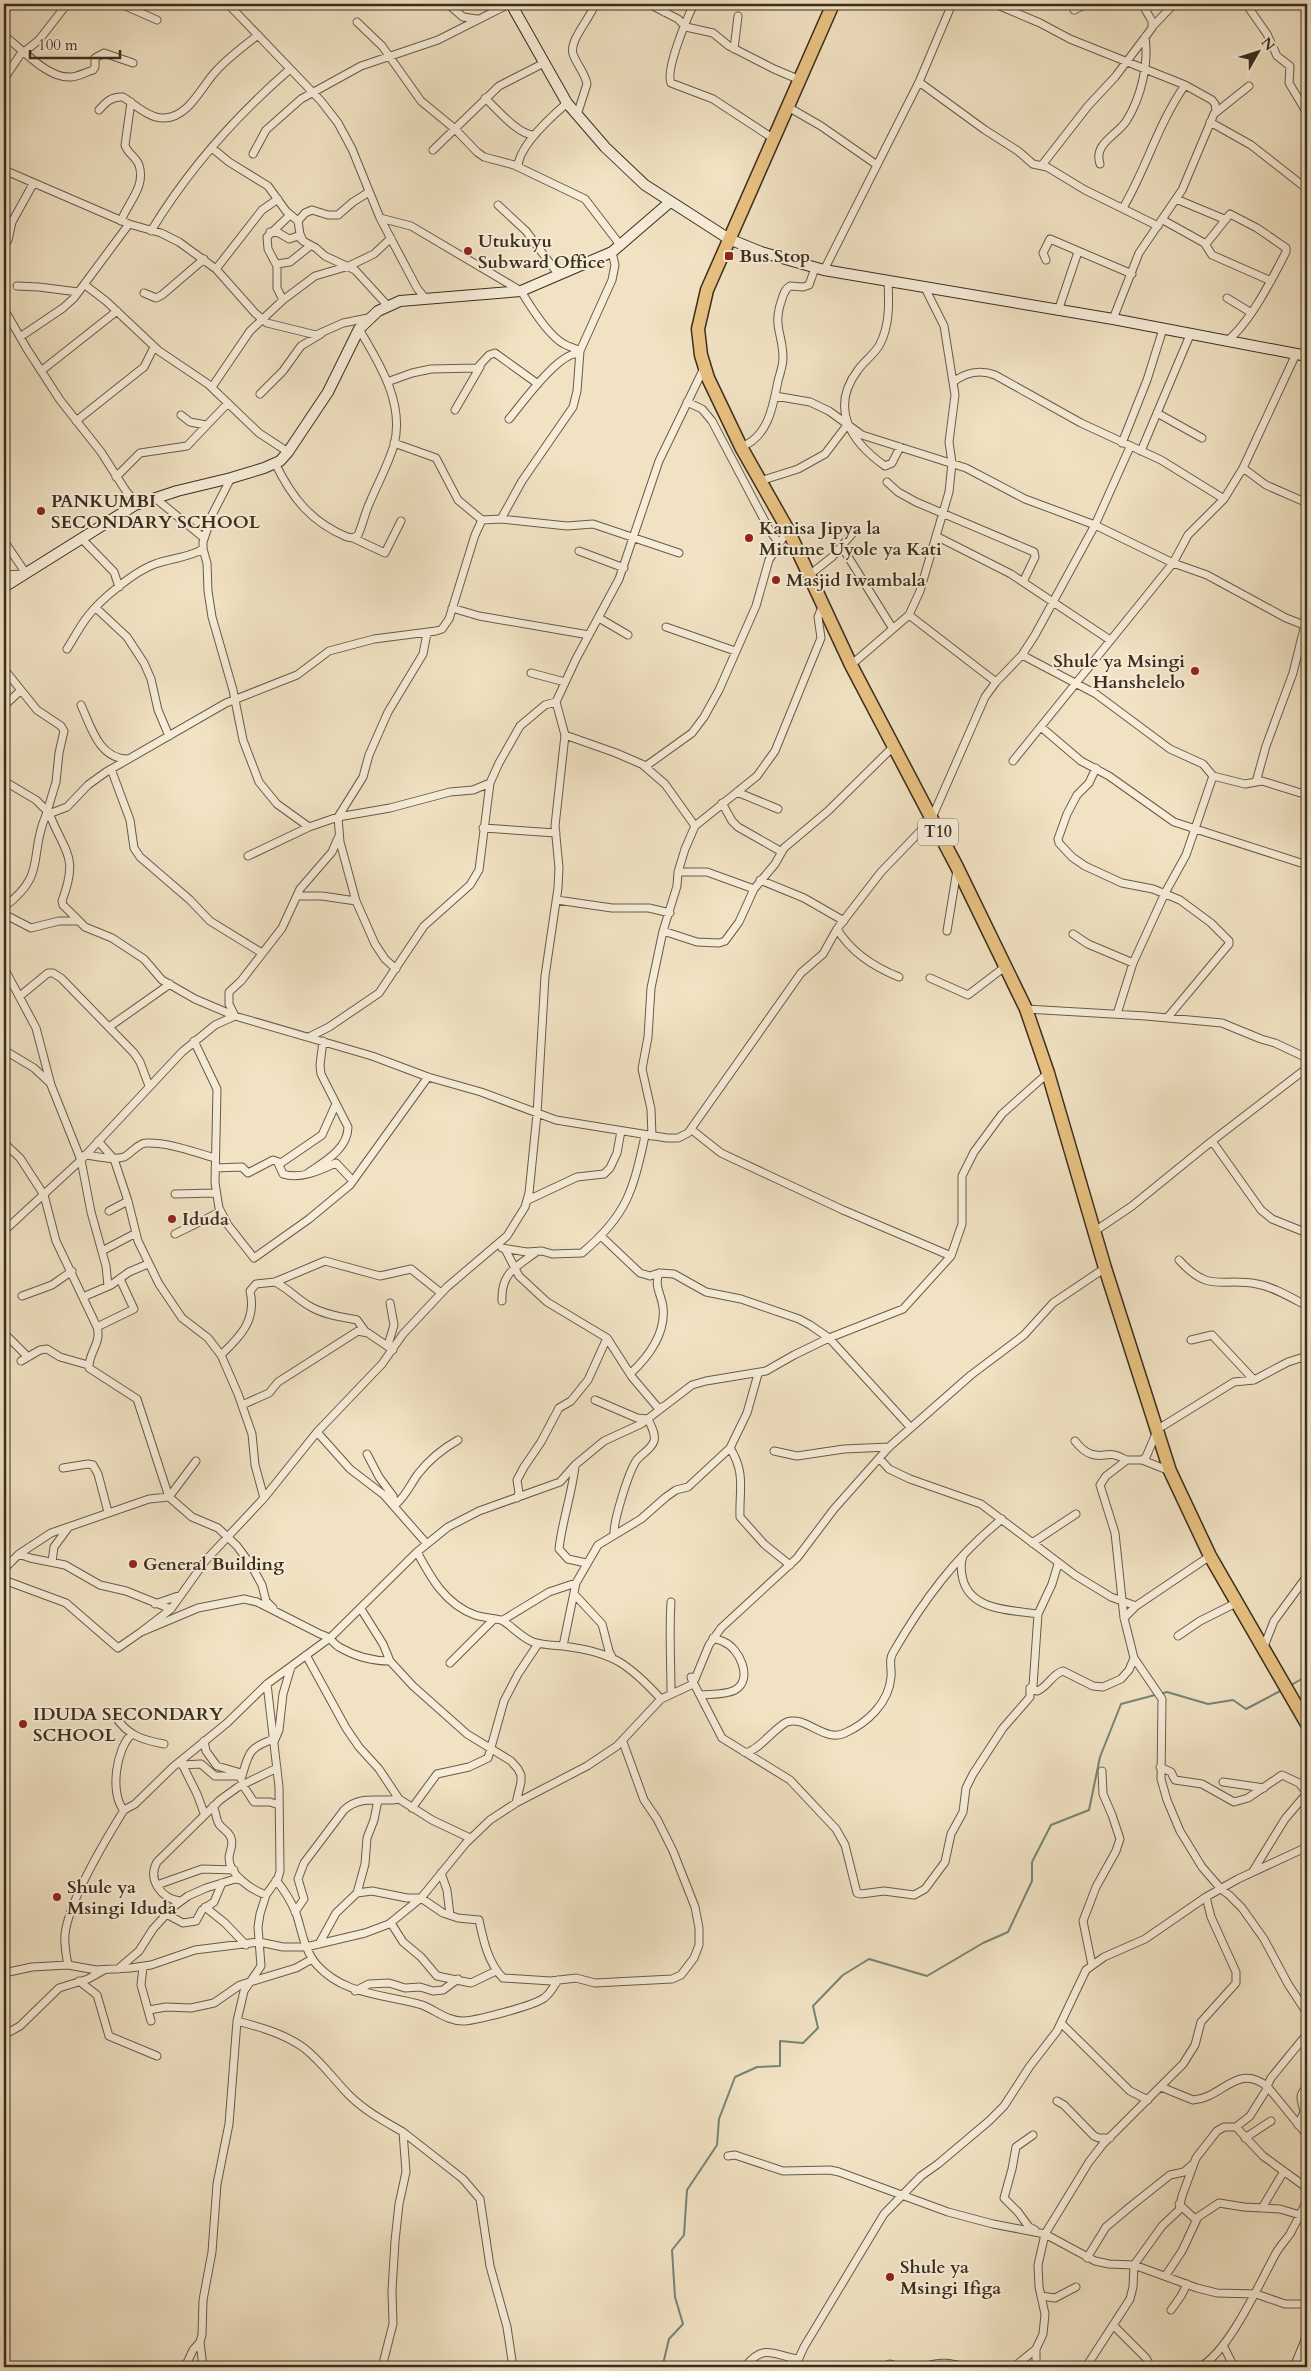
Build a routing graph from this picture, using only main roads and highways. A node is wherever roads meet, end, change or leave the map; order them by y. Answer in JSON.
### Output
{"nodes":[{"id":1,"x":833,"y":4,"type":"edge"},
{"id":2,"x":1307,"y":1724,"type":"edge"}],
"edges":[{"from":1,"to":2,"type":"highway","number":"T10"}]}
